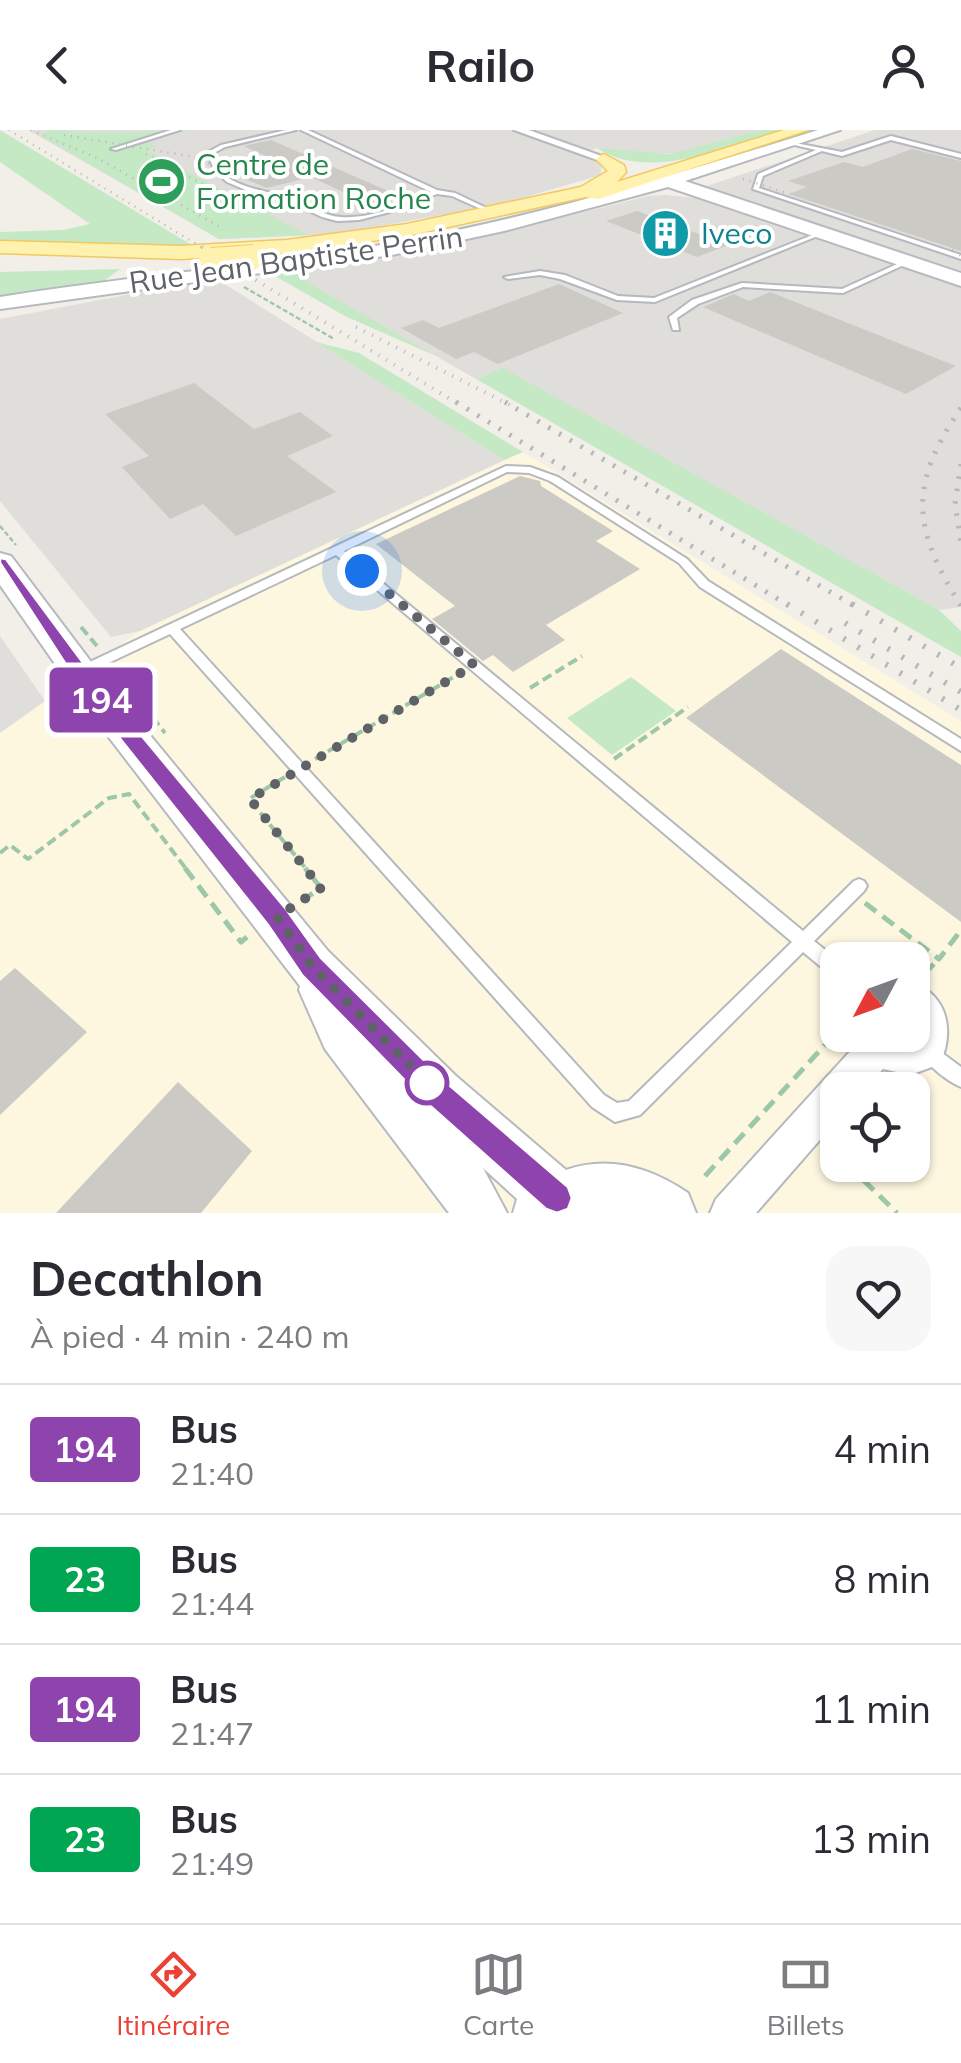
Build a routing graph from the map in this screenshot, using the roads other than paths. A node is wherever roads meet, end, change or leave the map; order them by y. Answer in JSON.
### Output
{"nodes":[{"id":1,"x":176,"y":130,"type":"edge"},
{"id":2,"x":293,"y":130,"type":"edge"},
{"id":3,"x":304,"y":130,"type":"edge"},
{"id":4,"x":518,"y":130,"type":"edge"},
{"id":5,"x":833,"y":130,"type":"edge"},
{"id":6,"x":898,"y":130,"type":"edge"},
{"id":7,"x":797,"y":134,"type":"edge"},
{"id":8,"x":114,"y":149,"type":"dead end"},
{"id":9,"x":820,"y":150,"type":"junction"},
{"id":10,"x":961,"y":153,"type":"edge"},
{"id":11,"x":604,"y":159,"type":"junction"},
{"id":12,"x":666,"y":182,"type":"junction"},
{"id":13,"x":436,"y":192,"type":"junction"},
{"id":14,"x":494,"y":212,"type":"junction"},
{"id":15,"x":822,"y":234,"type":"junction"},
{"id":16,"x":0,"y":247,"type":"edge"},
{"id":17,"x":961,"y":257,"type":"edge"},
{"id":18,"x":906,"y":262,"type":"junction"},
{"id":19,"x":212,"y":266,"type":"junction"},
{"id":20,"x":0,"y":269,"type":"edge"},
{"id":21,"x":508,"y":277,"type":"dead end"},
{"id":22,"x":961,"y":280,"type":"edge"},
{"id":23,"x":0,"y":303,"type":"edge"},
{"id":24,"x":676,"y":328,"type":"dead end"},
{"id":25,"x":337,"y":550,"type":"junction"},
{"id":26,"x":12,"y":559,"type":"edge"},
{"id":27,"x":172,"y":628,"type":"junction"},
{"id":28,"x":93,"y":666,"type":"junction"},
{"id":29,"x":961,"y":746,"type":"edge"},
{"id":30,"x":860,"y":893,"type":"road end"},
{"id":31,"x":802,"y":942,"type":"junction"},
{"id":32,"x":820,"y":956,"type":"edge"},
{"id":33,"x":312,"y":966,"type":"junction"},
{"id":34,"x":930,"y":1021,"type":"edge"},
{"id":35,"x":930,"y":1048,"type":"edge"},
{"id":36,"x":890,"y":1052,"type":"edge"},
{"id":37,"x":928,"y":1052,"type":"joint"},
{"id":38,"x":961,"y":1078,"type":"edge"},
{"id":39,"x":820,"y":1110,"type":"edge"},
{"id":40,"x":686,"y":1194,"type":"edge"},
{"id":41,"x":547,"y":1206,"type":"edge"},
{"id":42,"x":478,"y":1213,"type":"edge"},
{"id":43,"x":730,"y":1213,"type":"edge"}],
"edges":[{"from":1,"to":8,"type":"lane"},
{"from":2,"to":13,"type":"lane"},
{"from":3,"to":13,"type":"lane"},
{"from":4,"to":11,"type":"street"},
{"from":5,"to":7,"type":"main road","name":"Rue Jean Baptiste Perrin"},
{"from":6,"to":10,"type":"lane"},
{"from":7,"to":9,"type":"lane"},
{"from":7,"to":11,"type":"main road"},
{"from":7,"to":12,"type":"main road","name":"Rue Jean Baptiste Perrin"},
{"from":7,"to":12,"type":"main road","name":"Rue Jean Baptiste Perrin"},
{"from":7,"to":19,"type":"main road","bridge":true},
{"from":9,"to":10,"type":"lane"},
{"from":9,"to":17,"type":"lane"},
{"from":11,"to":14,"type":"main road"},
{"from":12,"to":15,"type":"main road"},
{"from":12,"to":19,"type":"main road","name":"Rue Jean Baptiste Perrin"},
{"from":13,"to":14,"type":"lane"},
{"from":14,"to":16,"type":"main road"},
{"from":15,"to":18,"type":"main road"},
{"from":15,"to":21,"type":"lane"},
{"from":18,"to":22,"type":"main road"},
{"from":18,"to":24,"type":"lane"},
{"from":19,"to":20,"type":"main road"},
{"from":19,"to":23,"type":"main road","name":"Rue Jean Baptiste Perrin"},
{"from":25,"to":27,"type":"lane"},
{"from":25,"to":29,"type":"lane"},
{"from":25,"to":31,"type":"lane"},
{"from":26,"to":28,"type":"main road"},
{"from":27,"to":28,"type":"lane"},
{"from":27,"to":31,"type":"lane"},
{"from":28,"to":33,"type":"main road"},
{"from":30,"to":31,"type":"lane"},
{"from":31,"to":32,"type":"lane"},
{"from":33,"to":41,"type":"main road"},
{"from":33,"to":42,"type":"main road"},
{"from":34,"to":35,"type":"street"},
{"from":36,"to":37,"type":"street"},
{"from":37,"to":38,"type":"lane"},
{"from":39,"to":43,"type":"street"},
{"from":40,"to":41,"type":"main road"}]}
